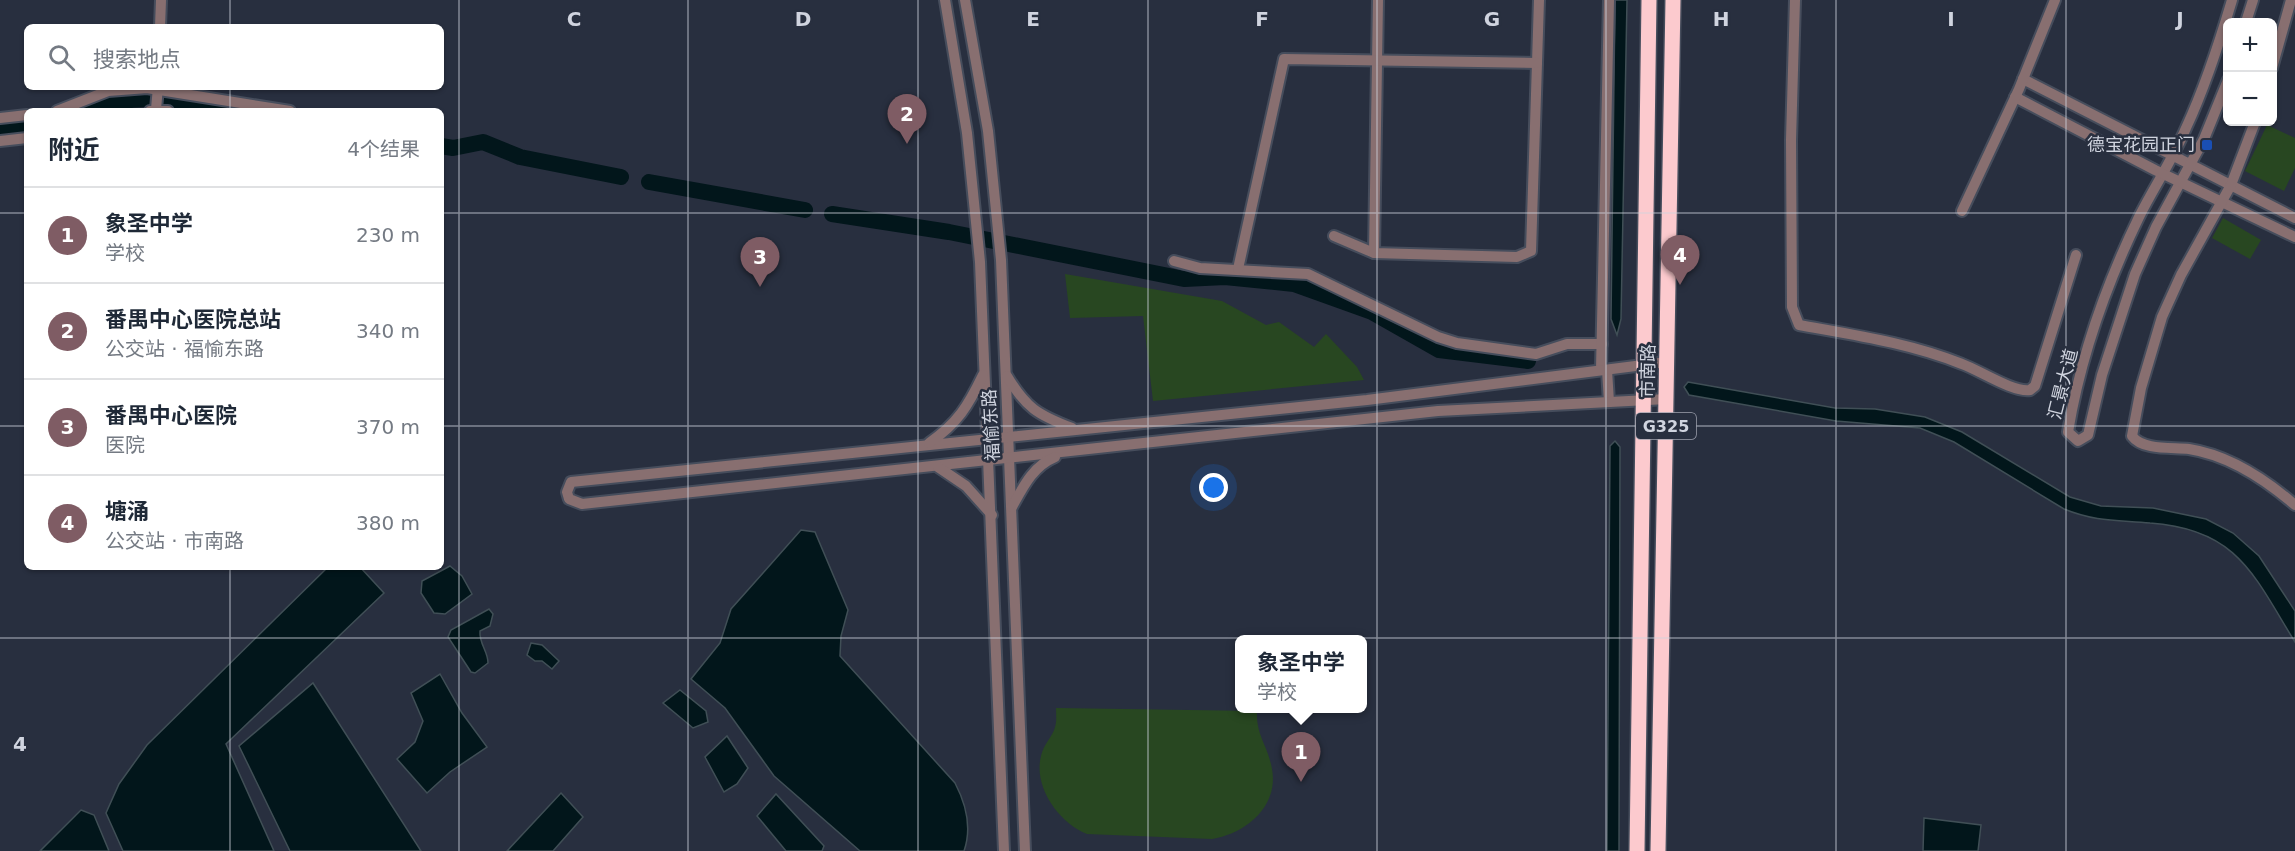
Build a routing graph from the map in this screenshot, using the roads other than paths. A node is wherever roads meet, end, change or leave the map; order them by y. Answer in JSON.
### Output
{"nodes":[{"id":1,"x":161,"y":0,"type":"edge"},
{"id":2,"x":945,"y":0,"type":"edge"},
{"id":3,"x":965,"y":0,"type":"edge"},
{"id":4,"x":1378,"y":0,"type":"edge"},
{"id":5,"x":1539,"y":0,"type":"edge"},
{"id":6,"x":1609,"y":0,"type":"edge"},
{"id":7,"x":1649,"y":0,"type":"edge"},
{"id":8,"x":1673,"y":0,"type":"edge"},
{"id":9,"x":1795,"y":0,"type":"edge"},
{"id":10,"x":2055,"y":0,"type":"edge"},
{"id":11,"x":2232,"y":0,"type":"edge"},
{"id":12,"x":2253,"y":0,"type":"edge"},
{"id":13,"x":2291,"y":0,"type":"edge"},
{"id":14,"x":2247,"y":18,"type":"edge"},
{"id":15,"x":160,"y":24,"type":"edge"},
{"id":16,"x":2277,"y":50,"type":"edge"},
{"id":17,"x":1377,"y":59,"type":"junction"},
{"id":18,"x":1538,"y":63,"type":"junction"},
{"id":19,"x":2023,"y":79,"type":"junction"},
{"id":20,"x":141,"y":90,"type":"edge"},
{"id":21,"x":157,"y":90,"type":"edge"},
{"id":22,"x":163,"y":90,"type":"edge"},
{"id":23,"x":2223,"y":92,"type":"edge"},
{"id":24,"x":2015,"y":97,"type":"junction"},
{"id":25,"x":65,"y":108,"type":"edge"},
{"id":26,"x":158,"y":108,"type":"edge"},
{"id":27,"x":272,"y":108,"type":"edge"},
{"id":28,"x":24,"y":115,"type":"edge"},
{"id":29,"x":0,"y":118,"type":"edge"},
{"id":30,"x":2254,"y":126,"type":"edge"},
{"id":31,"x":24,"y":138,"type":"edge"},
{"id":32,"x":0,"y":141,"type":"edge"},
{"id":33,"x":2172,"y":156,"type":"junction"},
{"id":34,"x":2189,"y":165,"type":"junction"},
{"id":35,"x":2162,"y":174,"type":"junction"},
{"id":36,"x":2180,"y":182,"type":"junction"},
{"id":37,"x":2231,"y":185,"type":"junction"},
{"id":38,"x":2221,"y":202,"type":"junction"},
{"id":39,"x":1962,"y":211,"type":"dead end"},
{"id":40,"x":2295,"y":218,"type":"edge"},
{"id":41,"x":1334,"y":236,"type":"dead end"},
{"id":42,"x":2295,"y":237,"type":"edge"},
{"id":43,"x":1374,"y":254,"type":"junction"},
{"id":44,"x":2076,"y":255,"type":"dead end"},
{"id":45,"x":1174,"y":261,"type":"dead end"},
{"id":46,"x":1238,"y":269,"type":"junction"},
{"id":47,"x":1668,"y":330,"type":"junction"},
{"id":48,"x":1645,"y":331,"type":"junction"},
{"id":49,"x":1602,"y":344,"type":"junction"},
{"id":50,"x":1005,"y":357,"type":"junction"},
{"id":51,"x":984,"y":358,"type":"junction"},
{"id":52,"x":1667,"y":362,"type":"junction"},
{"id":53,"x":1644,"y":365,"type":"junction"},
{"id":54,"x":1604,"y":370,"type":"junction"},
{"id":55,"x":985,"y":372,"type":"junction"},
{"id":56,"x":1006,"y":373,"type":"junction"},
{"id":57,"x":1667,"y":399,"type":"junction"},
{"id":58,"x":1644,"y":400,"type":"junction"},
{"id":59,"x":1609,"y":402,"type":"junction"},
{"id":60,"x":1075,"y":429,"type":"junction"},
{"id":61,"x":1666,"y":434,"type":"junction"},
{"id":62,"x":1644,"y":435,"type":"junction"},
{"id":63,"x":1008,"y":436,"type":"junction"},
{"id":64,"x":988,"y":438,"type":"junction"},
{"id":65,"x":927,"y":444,"type":"junction"},
{"id":66,"x":1062,"y":453,"type":"junction"},
{"id":67,"x":1010,"y":459,"type":"junction"},
{"id":68,"x":990,"y":461,"type":"junction"},
{"id":69,"x":937,"y":467,"type":"junction"},
{"id":70,"x":2295,"y":505,"type":"edge"},
{"id":71,"x":1012,"y":507,"type":"junction"},
{"id":72,"x":992,"y":515,"type":"junction"},
{"id":73,"x":1004,"y":851,"type":"edge"},
{"id":74,"x":1025,"y":851,"type":"edge"},
{"id":75,"x":1637,"y":851,"type":"edge"},
{"id":76,"x":1658,"y":851,"type":"edge"}],
"edges":[{"from":1,"to":15,"type":"street"},
{"from":2,"to":51,"type":"street","name":"福愉东路"},
{"from":3,"to":50,"type":"street","name":"福愉东路"},
{"from":4,"to":17,"type":"street"},
{"from":5,"to":18,"type":"street"},
{"from":6,"to":49,"type":"street"},
{"from":7,"to":48,"type":"highway","name":"市南路","number":"G325"},
{"from":8,"to":47,"type":"highway","name":"市南路","number":"G325"},
{"from":9,"to":44,"type":"street"},
{"from":10,"to":19,"type":"street"},
{"from":11,"to":33,"type":"street","name":"汇景大道"},
{"from":12,"to":14,"type":"street"},
{"from":13,"to":16,"type":"street"},
{"from":17,"to":18,"type":"street"},
{"from":17,"to":43,"type":"street"},
{"from":17,"to":46,"type":"street"},
{"from":18,"to":43,"type":"street"},
{"from":19,"to":24,"type":"street"},
{"from":19,"to":33,"type":"street"},
{"from":20,"to":25,"type":"street"},
{"from":21,"to":26,"type":"street"},
{"from":22,"to":27,"type":"street"},
{"from":23,"to":34,"type":"street","name":"汇景大道"},
{"from":24,"to":35,"type":"street"},
{"from":24,"to":39,"type":"street"},
{"from":28,"to":29,"type":"street"},
{"from":30,"to":37,"type":"street"},
{"from":31,"to":32,"type":"street"},
{"from":33,"to":34,"type":"street"},
{"from":33,"to":35,"type":"street","name":"汇景大道"},
{"from":34,"to":36,"type":"street","name":"汇景大道"},
{"from":34,"to":37,"type":"street"},
{"from":35,"to":36,"type":"street"},
{"from":35,"to":36,"type":"street","name":"汇景大道"},
{"from":36,"to":38,"type":"street"},
{"from":37,"to":38,"type":"street"},
{"from":37,"to":40,"type":"street"},
{"from":38,"to":42,"type":"street"},
{"from":38,"to":70,"type":"street"},
{"from":41,"to":43,"type":"street"},
{"from":45,"to":46,"type":"street"},
{"from":46,"to":49,"type":"street"},
{"from":47,"to":48,"type":"highway"},
{"from":47,"to":52,"type":"highway","name":"市南路","number":"G325"},
{"from":48,"to":53,"type":"highway","name":"市南路","number":"G325"},
{"from":49,"to":54,"type":"street"},
{"from":50,"to":51,"type":"street"},
{"from":50,"to":56,"type":"street","name":"福愉东路"},
{"from":51,"to":55,"type":"street","name":"福愉东路"},
{"from":52,"to":53,"type":"street"},
{"from":52,"to":57,"type":"highway","name":"市南路","number":"G325"},
{"from":53,"to":54,"type":"street"},
{"from":53,"to":58,"type":"highway","name":"市南路","number":"G325"},
{"from":54,"to":59,"type":"street"},
{"from":54,"to":60,"type":"street"},
{"from":55,"to":64,"type":"street","name":"福愉东路"},
{"from":55,"to":65,"type":"street"},
{"from":56,"to":60,"type":"street"},
{"from":56,"to":63,"type":"street","name":"福愉东路"},
{"from":57,"to":58,"type":"street"},
{"from":57,"to":61,"type":"highway","name":"市南路","number":"G325"},
{"from":58,"to":59,"type":"street"},
{"from":58,"to":62,"type":"highway","name":"市南路","number":"G325"},
{"from":59,"to":66,"type":"street"},
{"from":60,"to":63,"type":"street"},
{"from":61,"to":62,"type":"highway"},
{"from":61,"to":76,"type":"highway","name":"市南路","number":"G325"},
{"from":62,"to":75,"type":"highway","name":"市南路","number":"G325"},
{"from":63,"to":64,"type":"street"},
{"from":63,"to":67,"type":"street","name":"福愉东路"},
{"from":64,"to":65,"type":"street"},
{"from":64,"to":68,"type":"street","name":"福愉东路"},
{"from":65,"to":69,"type":"street"},
{"from":66,"to":67,"type":"street"},
{"from":66,"to":71,"type":"street"},
{"from":67,"to":68,"type":"street"},
{"from":67,"to":71,"type":"street","name":"福愉东路"},
{"from":68,"to":69,"type":"street"},
{"from":68,"to":72,"type":"street","name":"福愉东路"},
{"from":69,"to":72,"type":"street"},
{"from":71,"to":74,"type":"street","name":"福愉东路"},
{"from":72,"to":73,"type":"street","name":"福愉东路"}]}
